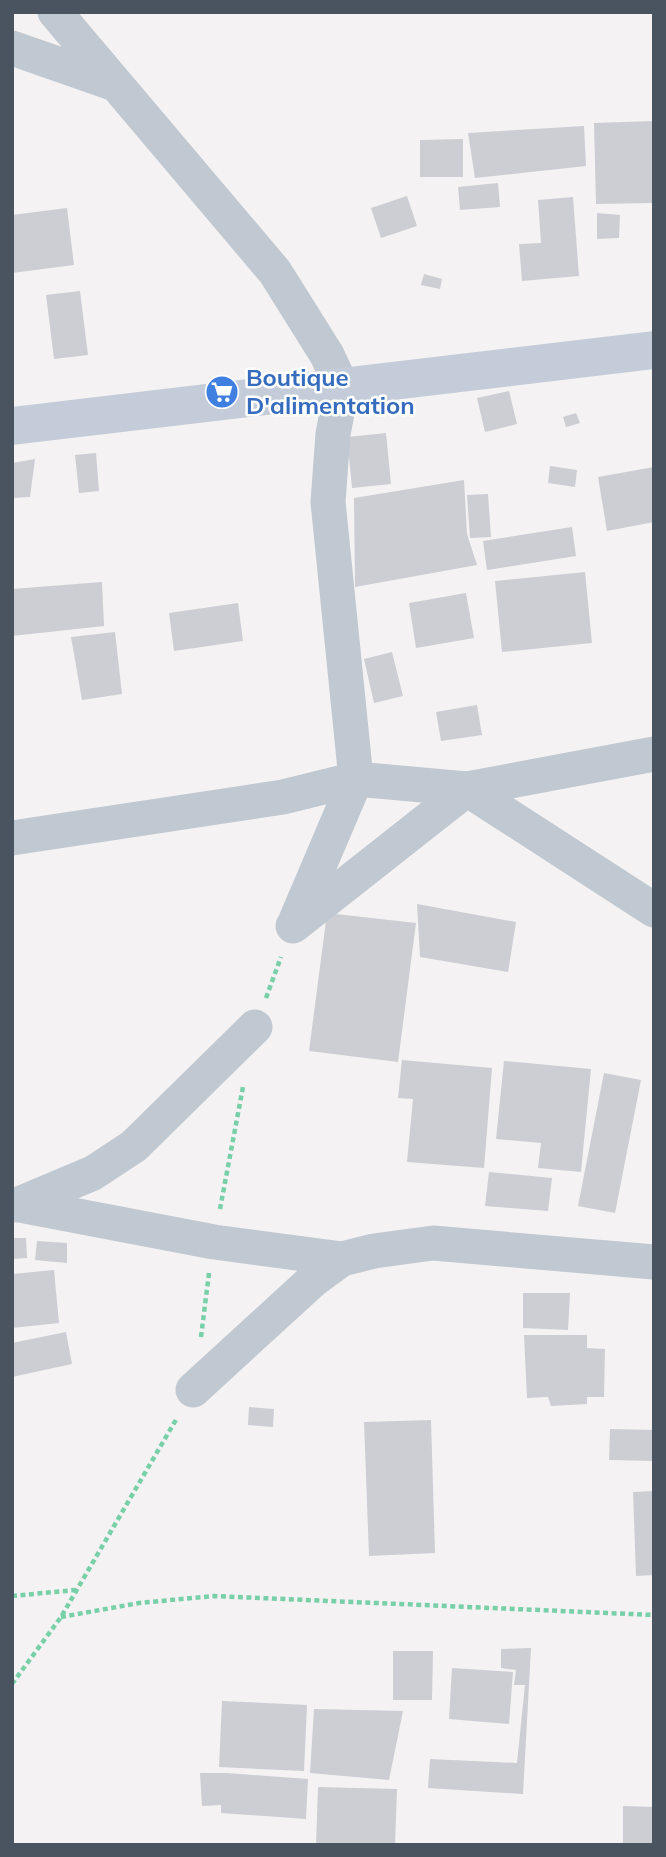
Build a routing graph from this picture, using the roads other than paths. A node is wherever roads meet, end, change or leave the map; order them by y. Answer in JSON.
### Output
{"nodes":[{"id":1,"x":55,"y":12,"type":"edge"},
{"id":2,"x":12,"y":48,"type":"edge"},
{"id":3,"x":116,"y":85,"type":"junction"},
{"id":4,"x":654,"y":350,"type":"edge"},
{"id":5,"x":342,"y":387,"type":"junction"},
{"id":6,"x":12,"y":426,"type":"edge"},
{"id":7,"x":654,"y":754,"type":"edge"},
{"id":8,"x":356,"y":779,"type":"junction"},
{"id":9,"x":467,"y":789,"type":"junction"},
{"id":10,"x":12,"y":838,"type":"edge"},
{"id":11,"x":654,"y":910,"type":"edge"},
{"id":12,"x":255,"y":1027,"type":"road end"},
{"id":13,"x":16,"y":1205,"type":"edge"},
{"id":14,"x":342,"y":1259,"type":"junction"},
{"id":15,"x":651,"y":1260,"type":"edge"},
{"id":16,"x":193,"y":1390,"type":"road end"}],
"edges":[{"from":1,"to":3,"type":"street"},
{"from":2,"to":3,"type":"street"},
{"from":3,"to":5,"type":"street"},
{"from":4,"to":5,"type":"main road"},
{"from":5,"to":6,"type":"main road"},
{"from":5,"to":8,"type":"street"},
{"from":7,"to":9,"type":"street"},
{"from":8,"to":9,"type":"street"},
{"from":8,"to":9,"type":"street"},
{"from":8,"to":10,"type":"street"},
{"from":9,"to":11,"type":"street"},
{"from":12,"to":13,"type":"street"},
{"from":13,"to":14,"type":"street"},
{"from":14,"to":15,"type":"street"},
{"from":14,"to":16,"type":"street"}]}
